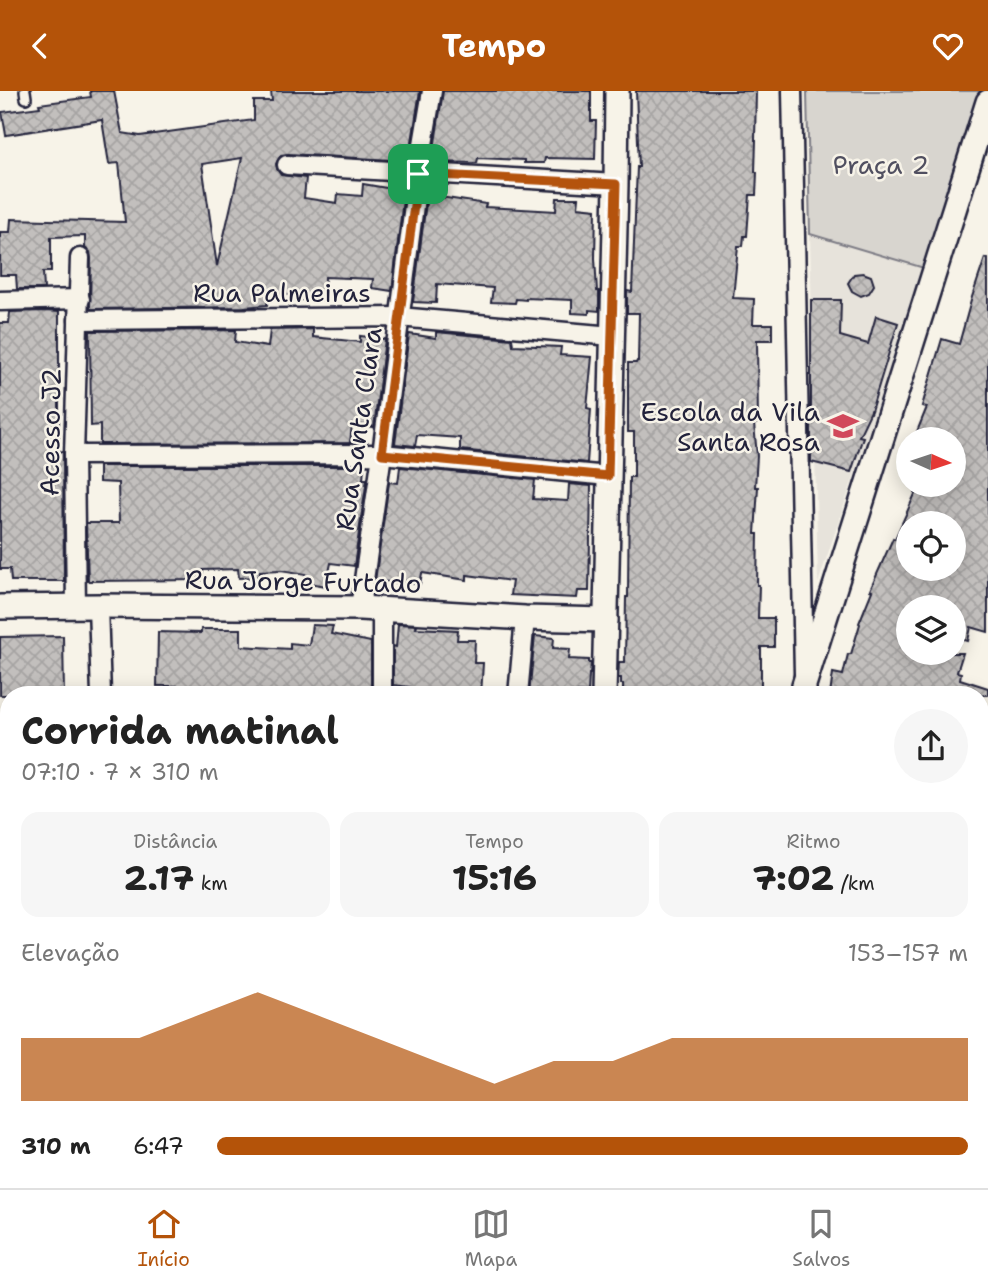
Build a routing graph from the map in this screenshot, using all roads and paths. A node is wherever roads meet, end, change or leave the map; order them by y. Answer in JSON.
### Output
{"nodes":[{"id":1,"x":432,"y":91,"type":"edge"},
{"id":2,"x":617,"y":91,"type":"edge"},
{"id":3,"x":792,"y":91,"type":"edge"},
{"id":4,"x":988,"y":102,"type":"edge"},
{"id":5,"x":287,"y":165,"type":"dead end"},
{"id":6,"x":418,"y":174,"type":"junction"},
{"id":7,"x":616,"y":184,"type":"junction"},
{"id":8,"x":80,"y":258,"type":"dead end"},
{"id":9,"x":80,"y":299,"type":"junction"},
{"id":10,"x":0,"y":301,"type":"edge"},
{"id":11,"x":400,"y":317,"type":"junction"},
{"id":12,"x":78,"y":320,"type":"junction"},
{"id":13,"x":612,"y":336,"type":"junction"},
{"id":14,"x":382,"y":454,"type":"junction"},
{"id":15,"x":74,"y":455,"type":"junction"},
{"id":16,"x":608,"y":476,"type":"junction"},
{"id":17,"x":87,"y":606,"type":"junction"},
{"id":18,"x":0,"y":607,"type":"edge"},
{"id":19,"x":371,"y":609,"type":"junction"},
{"id":20,"x":525,"y":618,"type":"junction"},
{"id":21,"x":606,"y":620,"type":"junction"},
{"id":22,"x":99,"y":686,"type":"edge"},
{"id":23,"x":381,"y":686,"type":"edge"},
{"id":24,"x":519,"y":686,"type":"edge"},
{"id":25,"x":604,"y":686,"type":"edge"},
{"id":26,"x":804,"y":686,"type":"edge"},
{"id":27,"x":805,"y":686,"type":"edge"}],
"edges":[{"from":1,"to":6,"type":"street","name":"Rua Santa Clara"},
{"from":2,"to":7,"type":"street"},
{"from":3,"to":26,"type":"street"},
{"from":4,"to":27,"type":"street"},
{"from":5,"to":6,"type":"street"},
{"from":6,"to":7,"type":"street"},
{"from":6,"to":11,"type":"street","name":"Rua Santa Clara"},
{"from":7,"to":13,"type":"street"},
{"from":8,"to":9,"type":"street","name":"Acesso J2"},
{"from":9,"to":10,"type":"street"},
{"from":9,"to":12,"type":"street","name":"Acesso J2"},
{"from":11,"to":12,"type":"street","name":"Rua Palmeiras"},
{"from":11,"to":13,"type":"street","name":"Rua Palmeiras"},
{"from":11,"to":14,"type":"street","name":"Rua Santa Clara"},
{"from":12,"to":15,"type":"street","name":"Acesso J2"},
{"from":13,"to":16,"type":"street"},
{"from":14,"to":15,"type":"street"},
{"from":14,"to":16,"type":"street"},
{"from":14,"to":19,"type":"street","name":"Rua Santa Clara"},
{"from":15,"to":17,"type":"street","name":"Acesso J2"},
{"from":16,"to":21,"type":"street"},
{"from":17,"to":18,"type":"street","name":"Rua Jorge Furtado"},
{"from":17,"to":19,"type":"street","name":"Rua Jorge Furtado"},
{"from":17,"to":22,"type":"street","name":"Acesso J2"},
{"from":19,"to":20,"type":"street","name":"Rua Jorge Furtado"},
{"from":19,"to":23,"type":"street","name":"Rua Santa Clara"},
{"from":20,"to":21,"type":"street","name":"Rua Jorge Furtado"},
{"from":20,"to":24,"type":"street"},
{"from":21,"to":25,"type":"street"}]}
